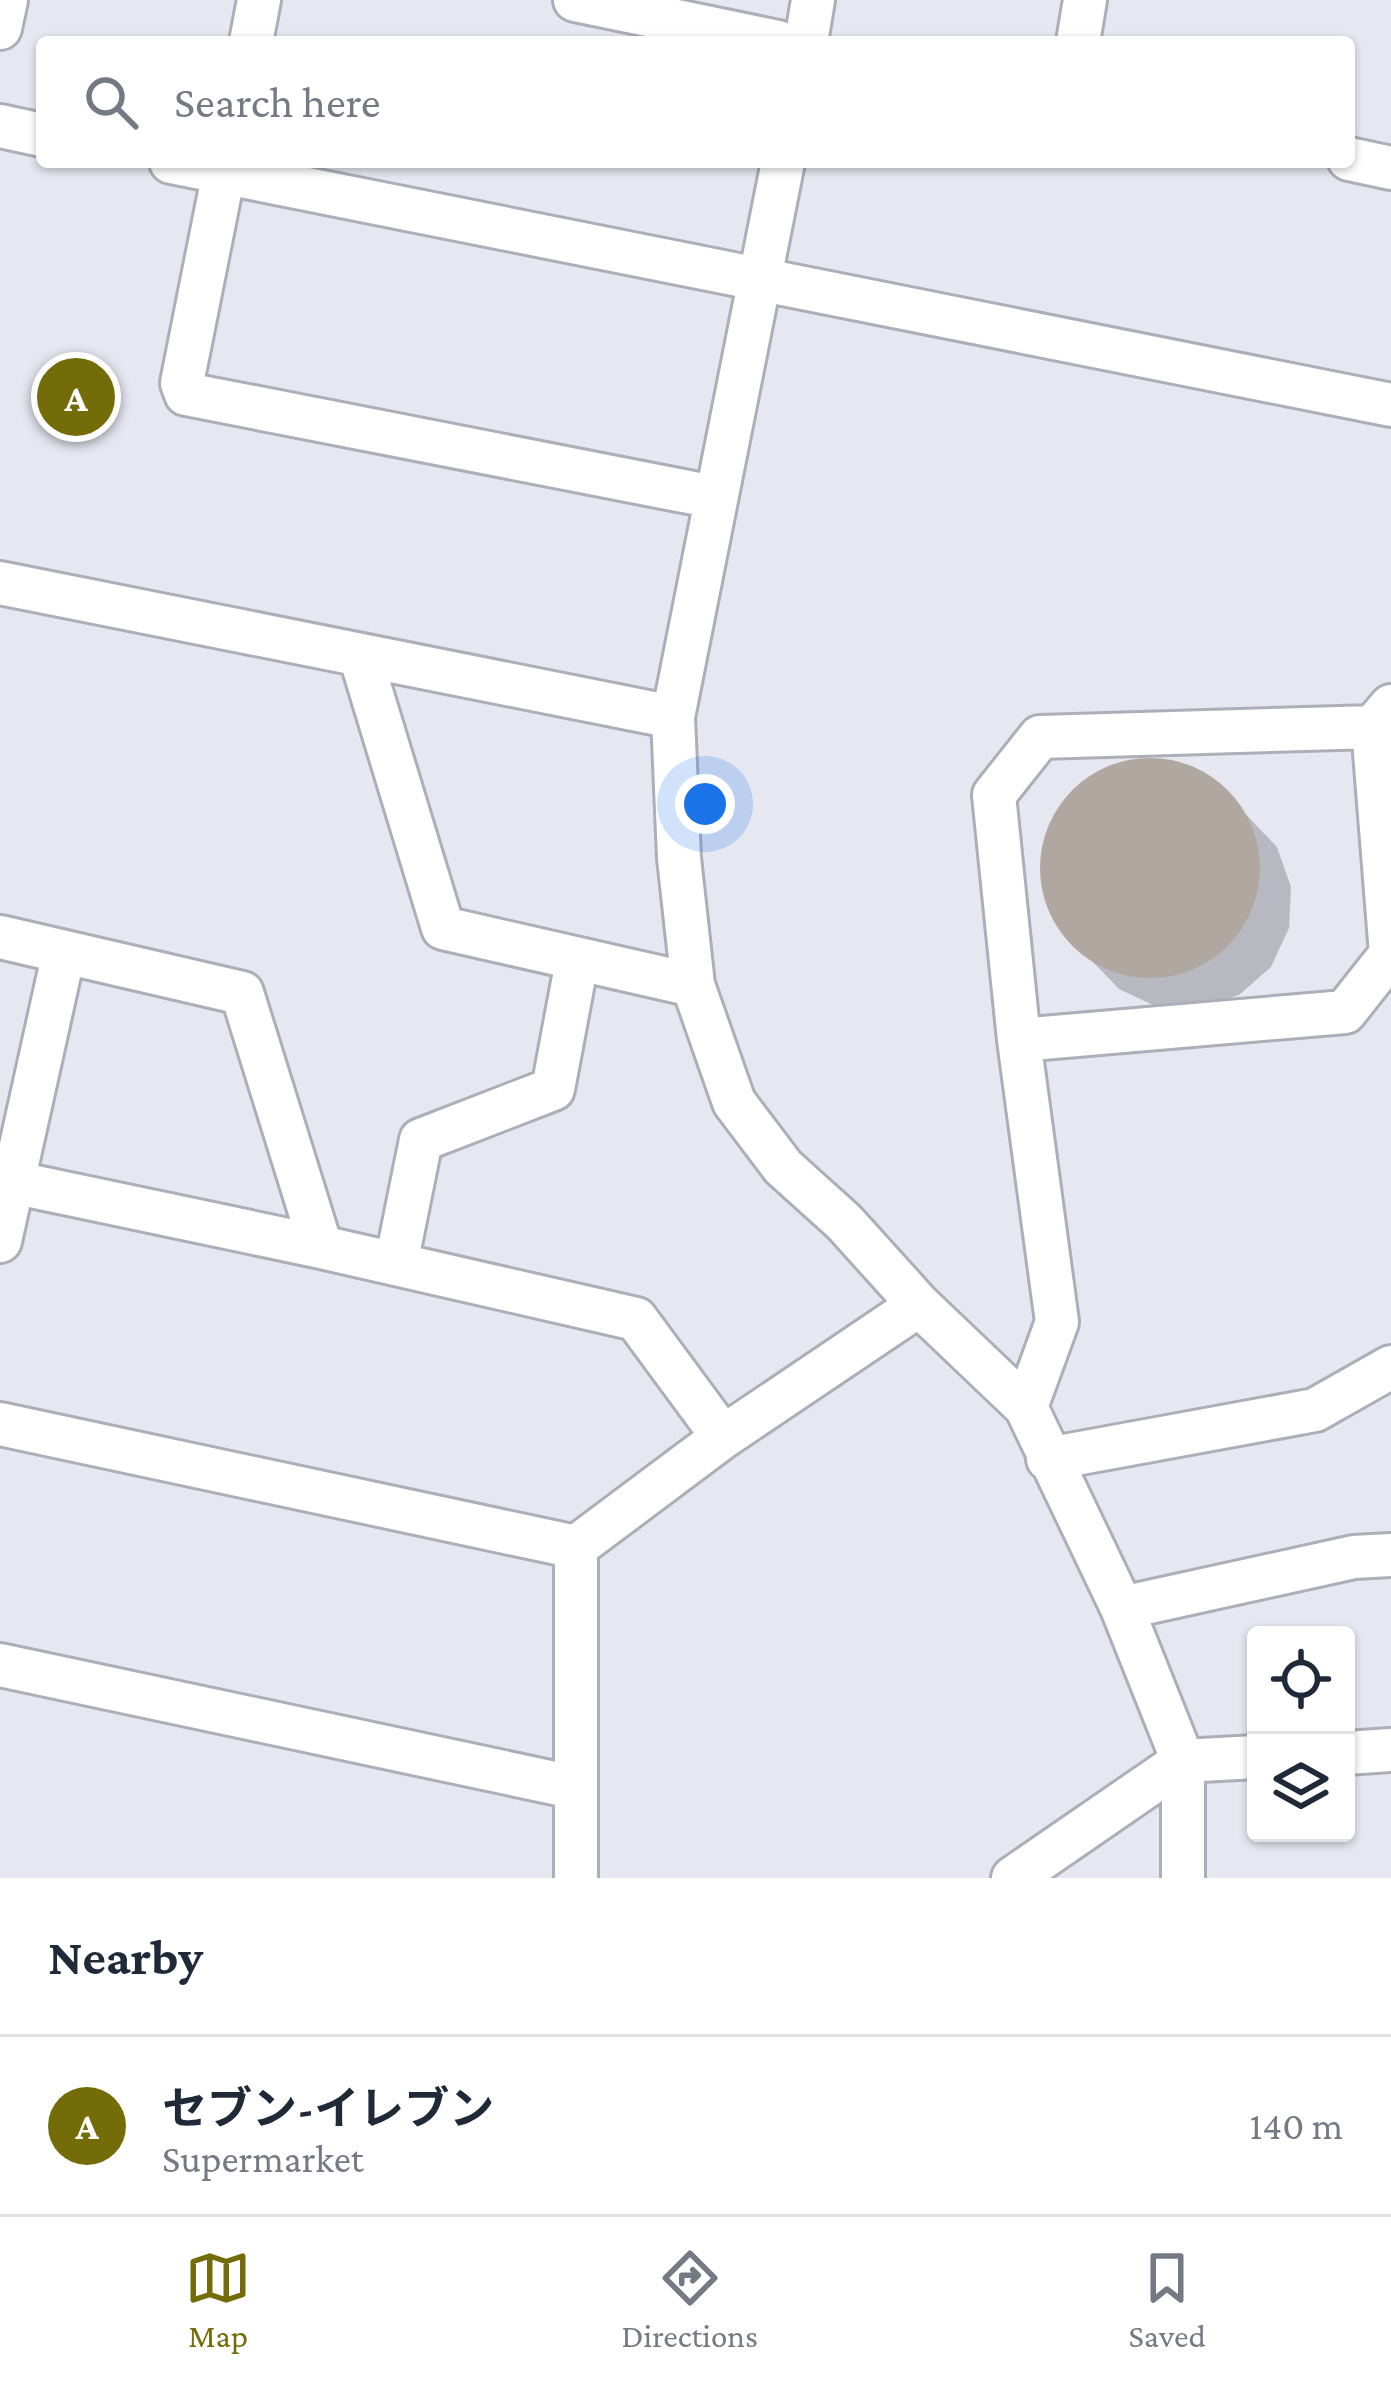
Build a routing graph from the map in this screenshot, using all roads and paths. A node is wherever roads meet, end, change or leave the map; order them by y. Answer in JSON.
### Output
{"nodes":[{"id":1,"x":6,"y":0,"type":"edge"},
{"id":2,"x":259,"y":0,"type":"edge"},
{"id":3,"x":574,"y":0,"type":"edge"},
{"id":4,"x":814,"y":0,"type":"edge"},
{"id":5,"x":1085,"y":0,"type":"edge"},
{"id":6,"x":0,"y":28,"type":"edge"},
{"id":7,"x":251,"y":36,"type":"edge"},
{"id":8,"x":749,"y":36,"type":"edge"},
{"id":9,"x":807,"y":36,"type":"edge"},
{"id":10,"x":1079,"y":36,"type":"edge"},
{"id":11,"x":0,"y":126,"type":"edge"},
{"id":12,"x":36,"y":134,"type":"edge"},
{"id":13,"x":1355,"y":160,"type":"edge"},
{"id":14,"x":225,"y":168,"type":"edge"},
{"id":15,"x":782,"y":168,"type":"edge"},
{"id":16,"x":1391,"y":168,"type":"edge"},
{"id":17,"x":761,"y":278,"type":"junction"},
{"id":18,"x":1391,"y":405,"type":"edge"},
{"id":19,"x":714,"y":497,"type":"junction"},
{"id":20,"x":0,"y":583,"type":"edge"},
{"id":21,"x":360,"y":655,"type":"junction"},
{"id":22,"x":673,"y":717,"type":"junction"},
{"id":23,"x":1382,"y":717,"type":"edge"},
{"id":24,"x":0,"y":937,"type":"edge"},
{"id":25,"x":64,"y":952,"type":"junction"},
{"id":26,"x":577,"y":961,"type":"junction"},
{"id":27,"x":693,"y":985,"type":"junction"},
{"id":28,"x":1019,"y":1040,"type":"junction"},
{"id":29,"x":12,"y":1182,"type":"junction"},
{"id":30,"x":0,"y":1241,"type":"edge"},
{"id":31,"x":322,"y":1247,"type":"junction"},
{"id":32,"x":396,"y":1264,"type":"junction"},
{"id":33,"x":919,"y":1304,"type":"junction"},
{"id":34,"x":1391,"y":1367,"type":"edge"},
{"id":35,"x":1027,"y":1407,"type":"junction"},
{"id":36,"x":0,"y":1424,"type":"edge"},
{"id":37,"x":723,"y":1437,"type":"junction"},
{"id":38,"x":1048,"y":1459,"type":"junction"},
{"id":39,"x":576,"y":1547,"type":"junction"},
{"id":40,"x":1391,"y":1555,"type":"edge"},
{"id":41,"x":1122,"y":1608,"type":"junction"},
{"id":42,"x":0,"y":1665,"type":"edge"},
{"id":43,"x":1391,"y":1750,"type":"edge"},
{"id":44,"x":1355,"y":1752,"type":"edge"},
{"id":45,"x":1247,"y":1757,"type":"edge"},
{"id":46,"x":1183,"y":1761,"type":"junction"},
{"id":47,"x":573,"y":1787,"type":"junction"},
{"id":48,"x":576,"y":1878,"type":"edge"},
{"id":49,"x":1013,"y":1878,"type":"edge"},
{"id":50,"x":1183,"y":1878,"type":"edge"}],
"edges":[{"from":1,"to":6,"type":"street"},
{"from":2,"to":7,"type":"street"},
{"from":3,"to":8,"type":"street"},
{"from":4,"to":9,"type":"street"},
{"from":5,"to":10,"type":"street"},
{"from":11,"to":12,"type":"street"},
{"from":13,"to":16,"type":"street"},
{"from":14,"to":17,"type":"street"},
{"from":14,"to":19,"type":"street"},
{"from":15,"to":17,"type":"street"},
{"from":17,"to":18,"type":"street"},
{"from":17,"to":19,"type":"street"},
{"from":19,"to":22,"type":"street"},
{"from":20,"to":21,"type":"street"},
{"from":21,"to":22,"type":"street"},
{"from":21,"to":26,"type":"street"},
{"from":22,"to":27,"type":"street"},
{"from":23,"to":28,"type":"street"},
{"from":23,"to":28,"type":"street"},
{"from":24,"to":25,"type":"street"},
{"from":25,"to":29,"type":"street"},
{"from":25,"to":31,"type":"street"},
{"from":26,"to":27,"type":"street"},
{"from":26,"to":32,"type":"street"},
{"from":27,"to":33,"type":"street"},
{"from":28,"to":35,"type":"street"},
{"from":29,"to":30,"type":"street"},
{"from":29,"to":31,"type":"street"},
{"from":31,"to":32,"type":"street"},
{"from":32,"to":37,"type":"street"},
{"from":33,"to":35,"type":"street"},
{"from":33,"to":37,"type":"street"},
{"from":34,"to":38,"type":"street"},
{"from":35,"to":38,"type":"street"},
{"from":36,"to":39,"type":"street"},
{"from":37,"to":39,"type":"street"},
{"from":38,"to":41,"type":"street"},
{"from":39,"to":47,"type":"street"},
{"from":40,"to":41,"type":"street"},
{"from":41,"to":46,"type":"street"},
{"from":42,"to":47,"type":"street"},
{"from":43,"to":44,"type":"street"},
{"from":45,"to":46,"type":"street"},
{"from":46,"to":49,"type":"street"},
{"from":46,"to":50,"type":"street"},
{"from":47,"to":48,"type":"street"}]}
